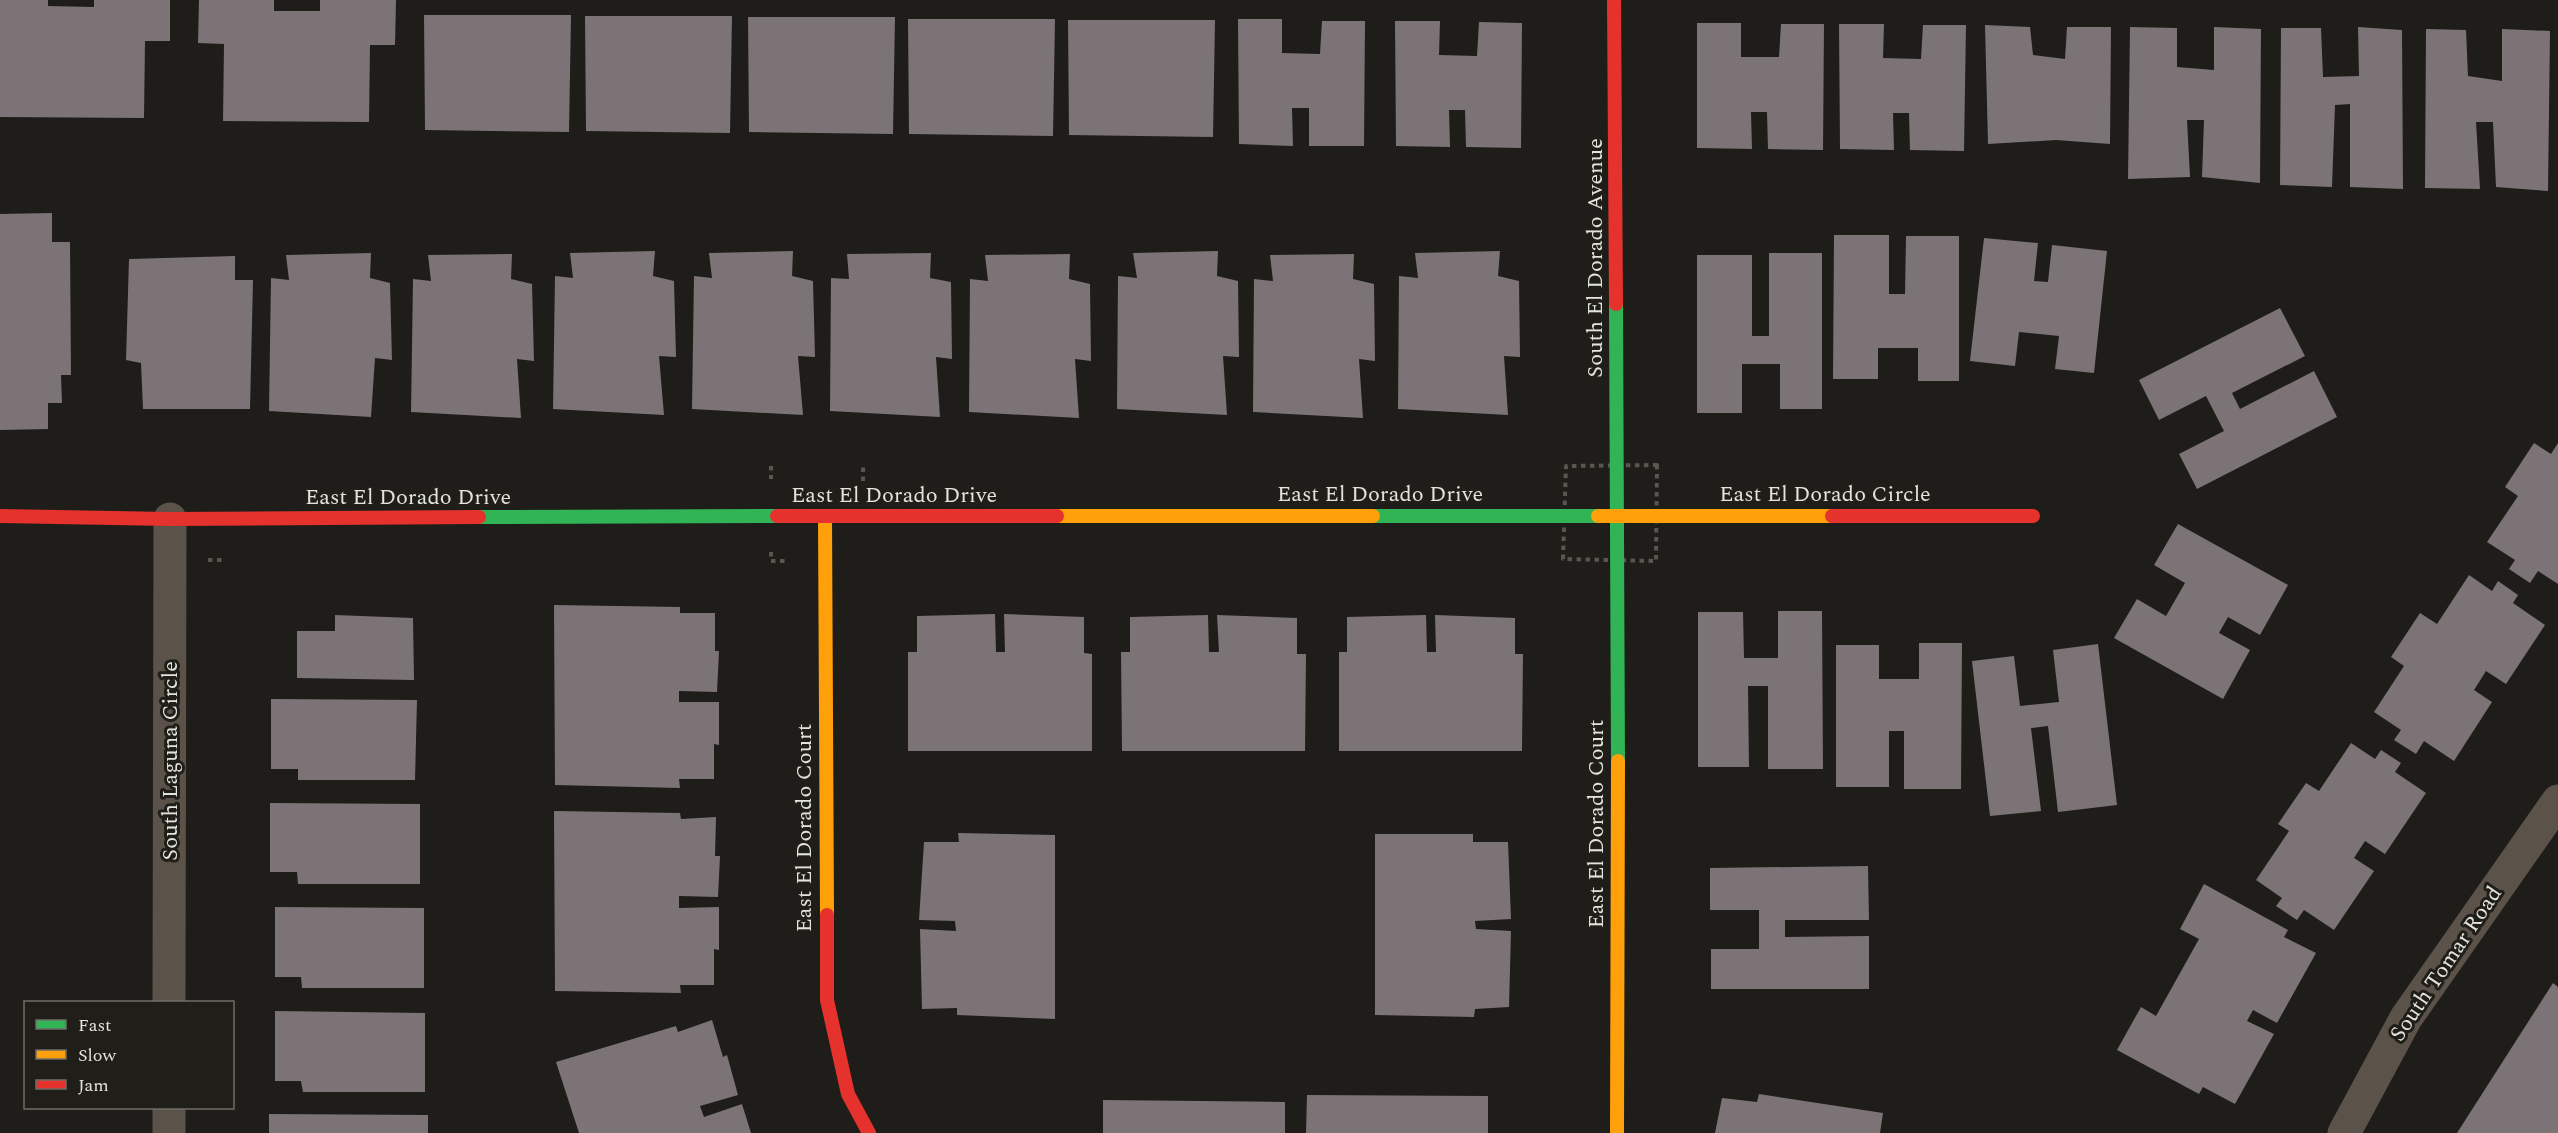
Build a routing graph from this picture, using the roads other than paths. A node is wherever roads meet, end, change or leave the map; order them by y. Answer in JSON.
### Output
{"nodes":[{"id":1,"x":1614,"y":0,"type":"edge"},
{"id":2,"x":1618,"y":515,"type":"junction"},
{"id":3,"x":0,"y":516,"type":"edge"},
{"id":4,"x":825,"y":516,"type":"junction"},
{"id":5,"x":2033,"y":516,"type":"dead end"},
{"id":6,"x":170,"y":519,"type":"junction"},
{"id":7,"x":2558,"y":801,"type":"edge"},
{"id":8,"x":169,"y":1001,"type":"edge"},
{"id":9,"x":169,"y":1109,"type":"edge"},
{"id":10,"x":169,"y":1133,"type":"edge"},
{"id":11,"x":869,"y":1133,"type":"edge"},
{"id":12,"x":1617,"y":1133,"type":"edge"},
{"id":13,"x":2344,"y":1133,"type":"edge"}],
"edges":[{"from":1,"to":2,"type":"street","name":"South El Dorado Avenue"},
{"from":2,"to":4,"type":"street","name":"East El Dorado Drive"},
{"from":2,"to":5,"type":"street","name":"East El Dorado Circle"},
{"from":2,"to":12,"type":"street","name":"East El Dorado Court"},
{"from":3,"to":6,"type":"street","name":"East El Dorado Drive"},
{"from":4,"to":6,"type":"street","name":"East El Dorado Drive"},
{"from":4,"to":11,"type":"street","name":"East El Dorado Court"},
{"from":6,"to":8,"type":"street","name":"South Laguna Circle"},
{"from":7,"to":13,"type":"street","name":"South Tomar Road"},
{"from":9,"to":10,"type":"street"}]}
